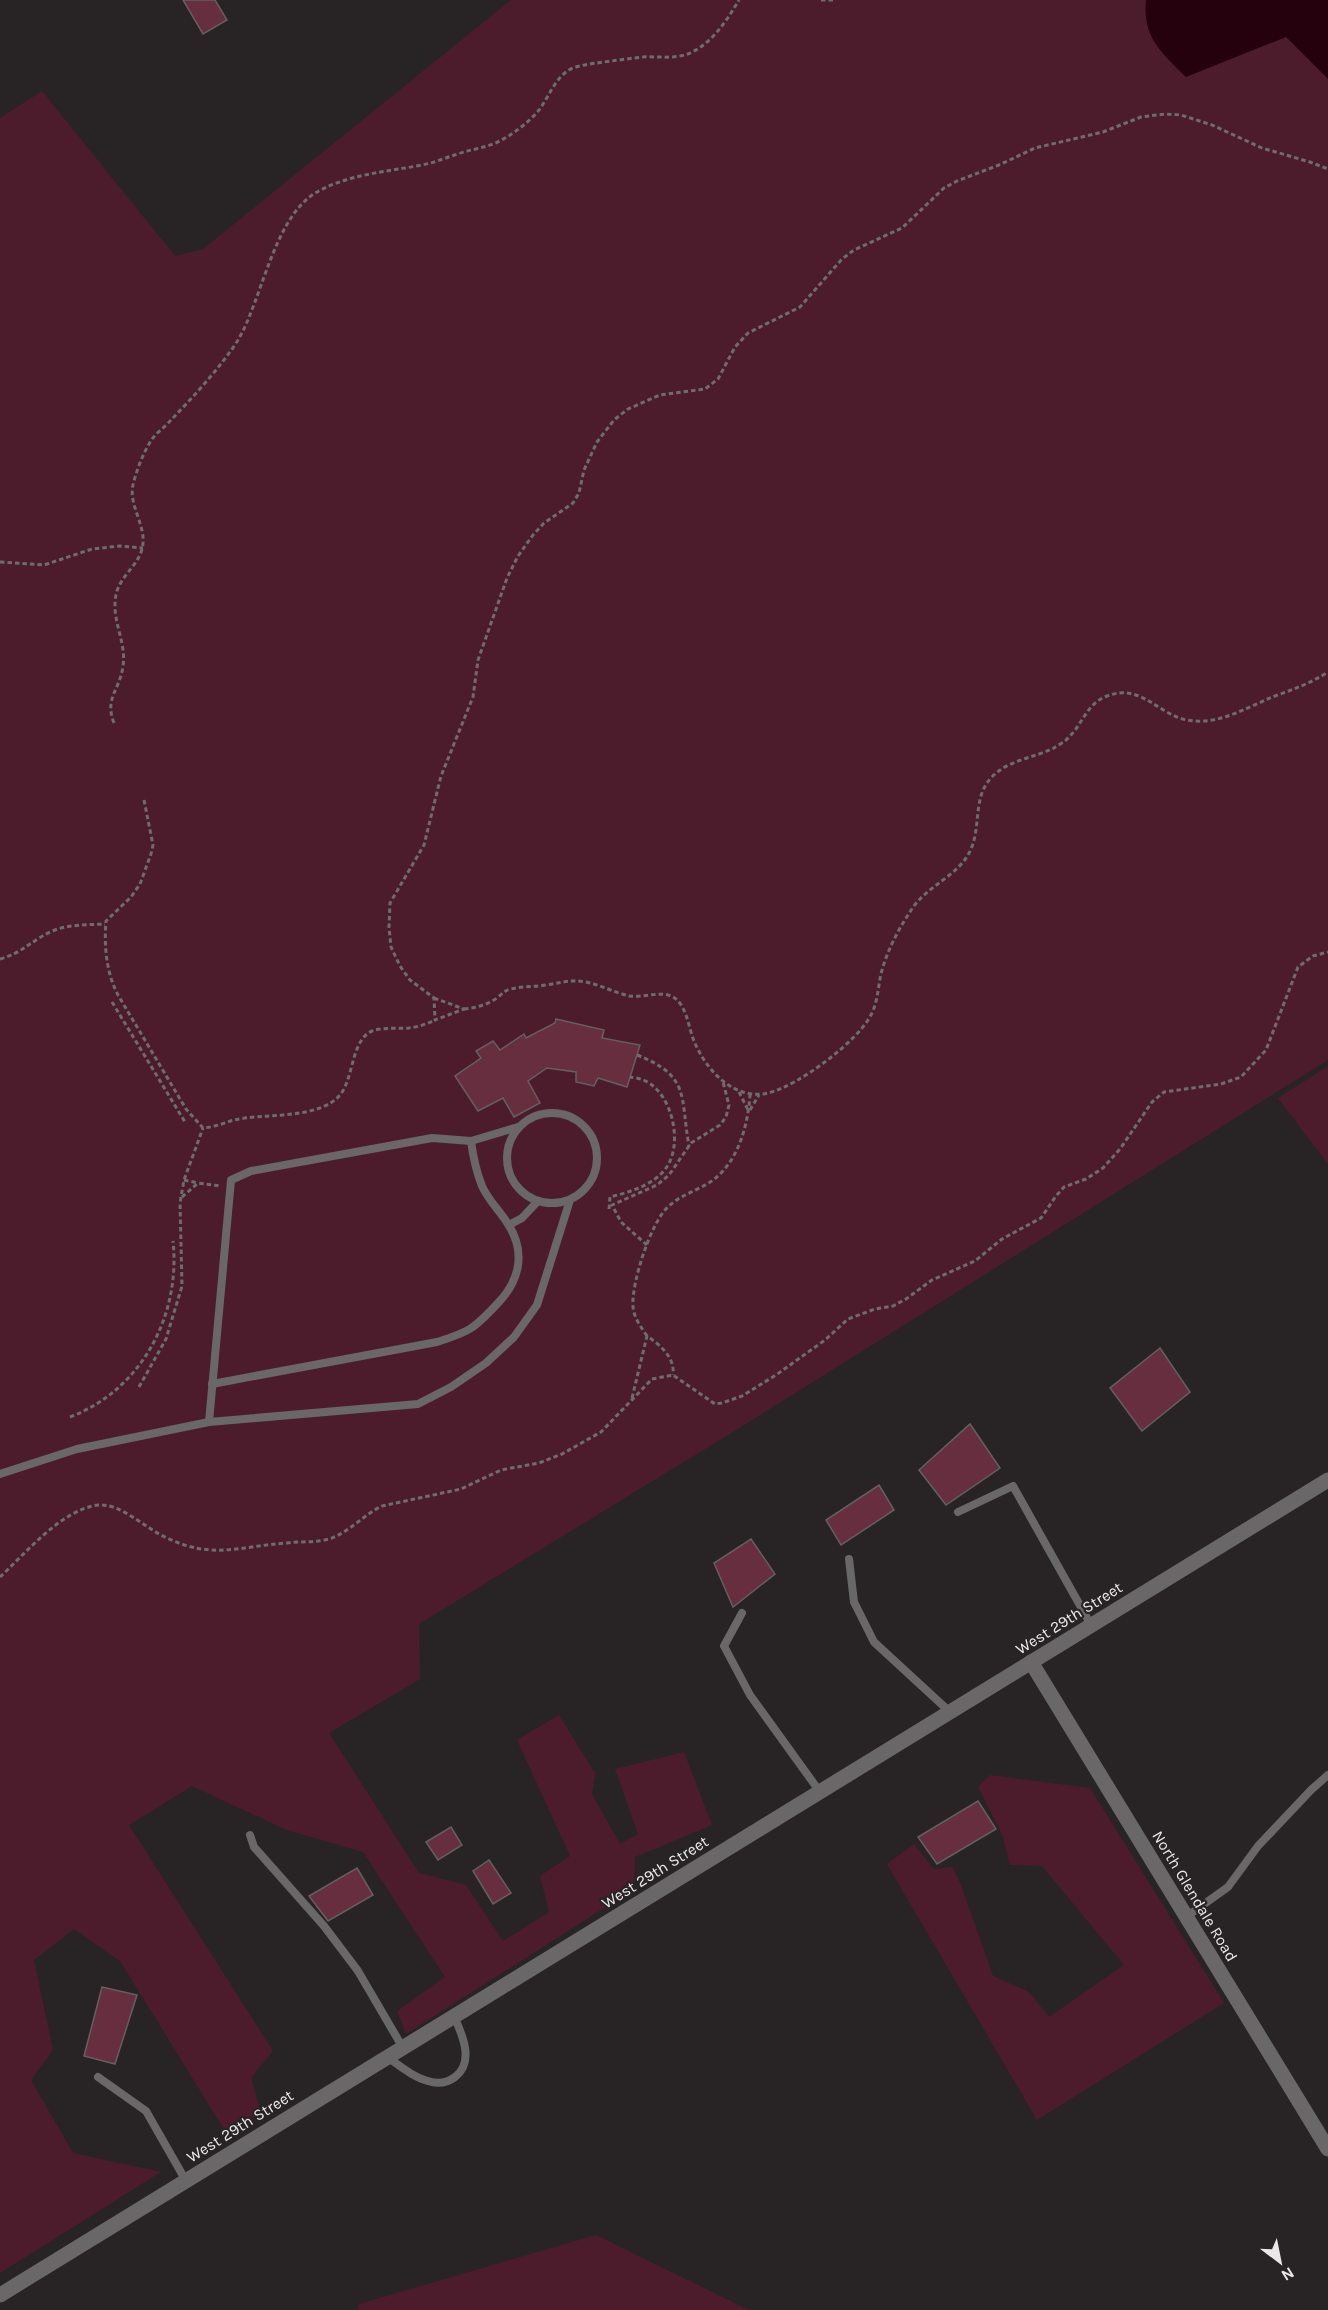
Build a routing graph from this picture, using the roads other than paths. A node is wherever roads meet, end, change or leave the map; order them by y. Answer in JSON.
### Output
{"nodes":[{"id":1,"x":518,"y":1126,"type":"junction"},
{"id":2,"x":471,"y":1141,"type":"junction"},
{"id":3,"x":570,"y":1200,"type":"junction"},
{"id":4,"x":538,"y":1201,"type":"junction"},
{"id":5,"x":509,"y":1225,"type":"junction"},
{"id":6,"x":212,"y":1384,"type":"junction"},
{"id":7,"x":208,"y":1422,"type":"junction"},
{"id":8,"x":0,"y":1474,"type":"edge"},
{"id":9,"x":1328,"y":1480,"type":"edge"},
{"id":10,"x":958,"y":1512,"type":"dead end"},
{"id":11,"x":849,"y":1559,"type":"dead end"},
{"id":12,"x":742,"y":1613,"type":"dead end"},
{"id":13,"x":1091,"y":1625,"type":"junction"},
{"id":14,"x":1031,"y":1662,"type":"junction"},
{"id":15,"x":950,"y":1712,"type":"junction"},
{"id":16,"x":1328,"y":1775,"type":"edge"},
{"id":17,"x":820,"y":1792,"type":"junction"},
{"id":18,"x":250,"y":1835,"type":"dead end"},
{"id":19,"x":1186,"y":1917,"type":"junction"},
{"id":20,"x":454,"y":2016,"type":"junction"},
{"id":21,"x":403,"y":2048,"type":"junction"},
{"id":22,"x":387,"y":2057,"type":"junction"},
{"id":23,"x":98,"y":2077,"type":"dead end"},
{"id":24,"x":1328,"y":2149,"type":"edge"},
{"id":25,"x":186,"y":2181,"type":"junction"},
{"id":26,"x":0,"y":2295,"type":"edge"}],
"edges":[{"from":1,"to":2,"type":"lane"},
{"from":1,"to":3,"type":"lane"},
{"from":1,"to":4,"type":"lane"},
{"from":2,"to":5,"type":"lane"},
{"from":2,"to":6,"type":"lane"},
{"from":3,"to":4,"type":"lane"},
{"from":3,"to":7,"type":"lane"},
{"from":4,"to":5,"type":"lane"},
{"from":5,"to":6,"type":"lane"},
{"from":6,"to":7,"type":"lane"},
{"from":7,"to":8,"type":"lane"},
{"from":9,"to":13,"type":"street","name":"West 29th Street"},
{"from":10,"to":13,"type":"lane"},
{"from":11,"to":15,"type":"lane"},
{"from":12,"to":17,"type":"lane"},
{"from":13,"to":14,"type":"street","name":"West 29th Street"},
{"from":14,"to":15,"type":"street","name":"West 29th Street"},
{"from":14,"to":19,"type":"street","name":"North Glendale Road"},
{"from":15,"to":17,"type":"street","name":"West 29th Street"},
{"from":16,"to":19,"type":"lane"},
{"from":17,"to":20,"type":"street","name":"West 29th Street"},
{"from":18,"to":21,"type":"lane"},
{"from":19,"to":24,"type":"street","name":"North Glendale Road"},
{"from":20,"to":21,"type":"street","name":"West 29th Street"},
{"from":20,"to":22,"type":"lane"},
{"from":21,"to":22,"type":"street","name":"West 29th Street"},
{"from":22,"to":25,"type":"street","name":"West 29th Street"},
{"from":23,"to":25,"type":"lane"},
{"from":25,"to":26,"type":"street","name":"West 29th Street"}]}
